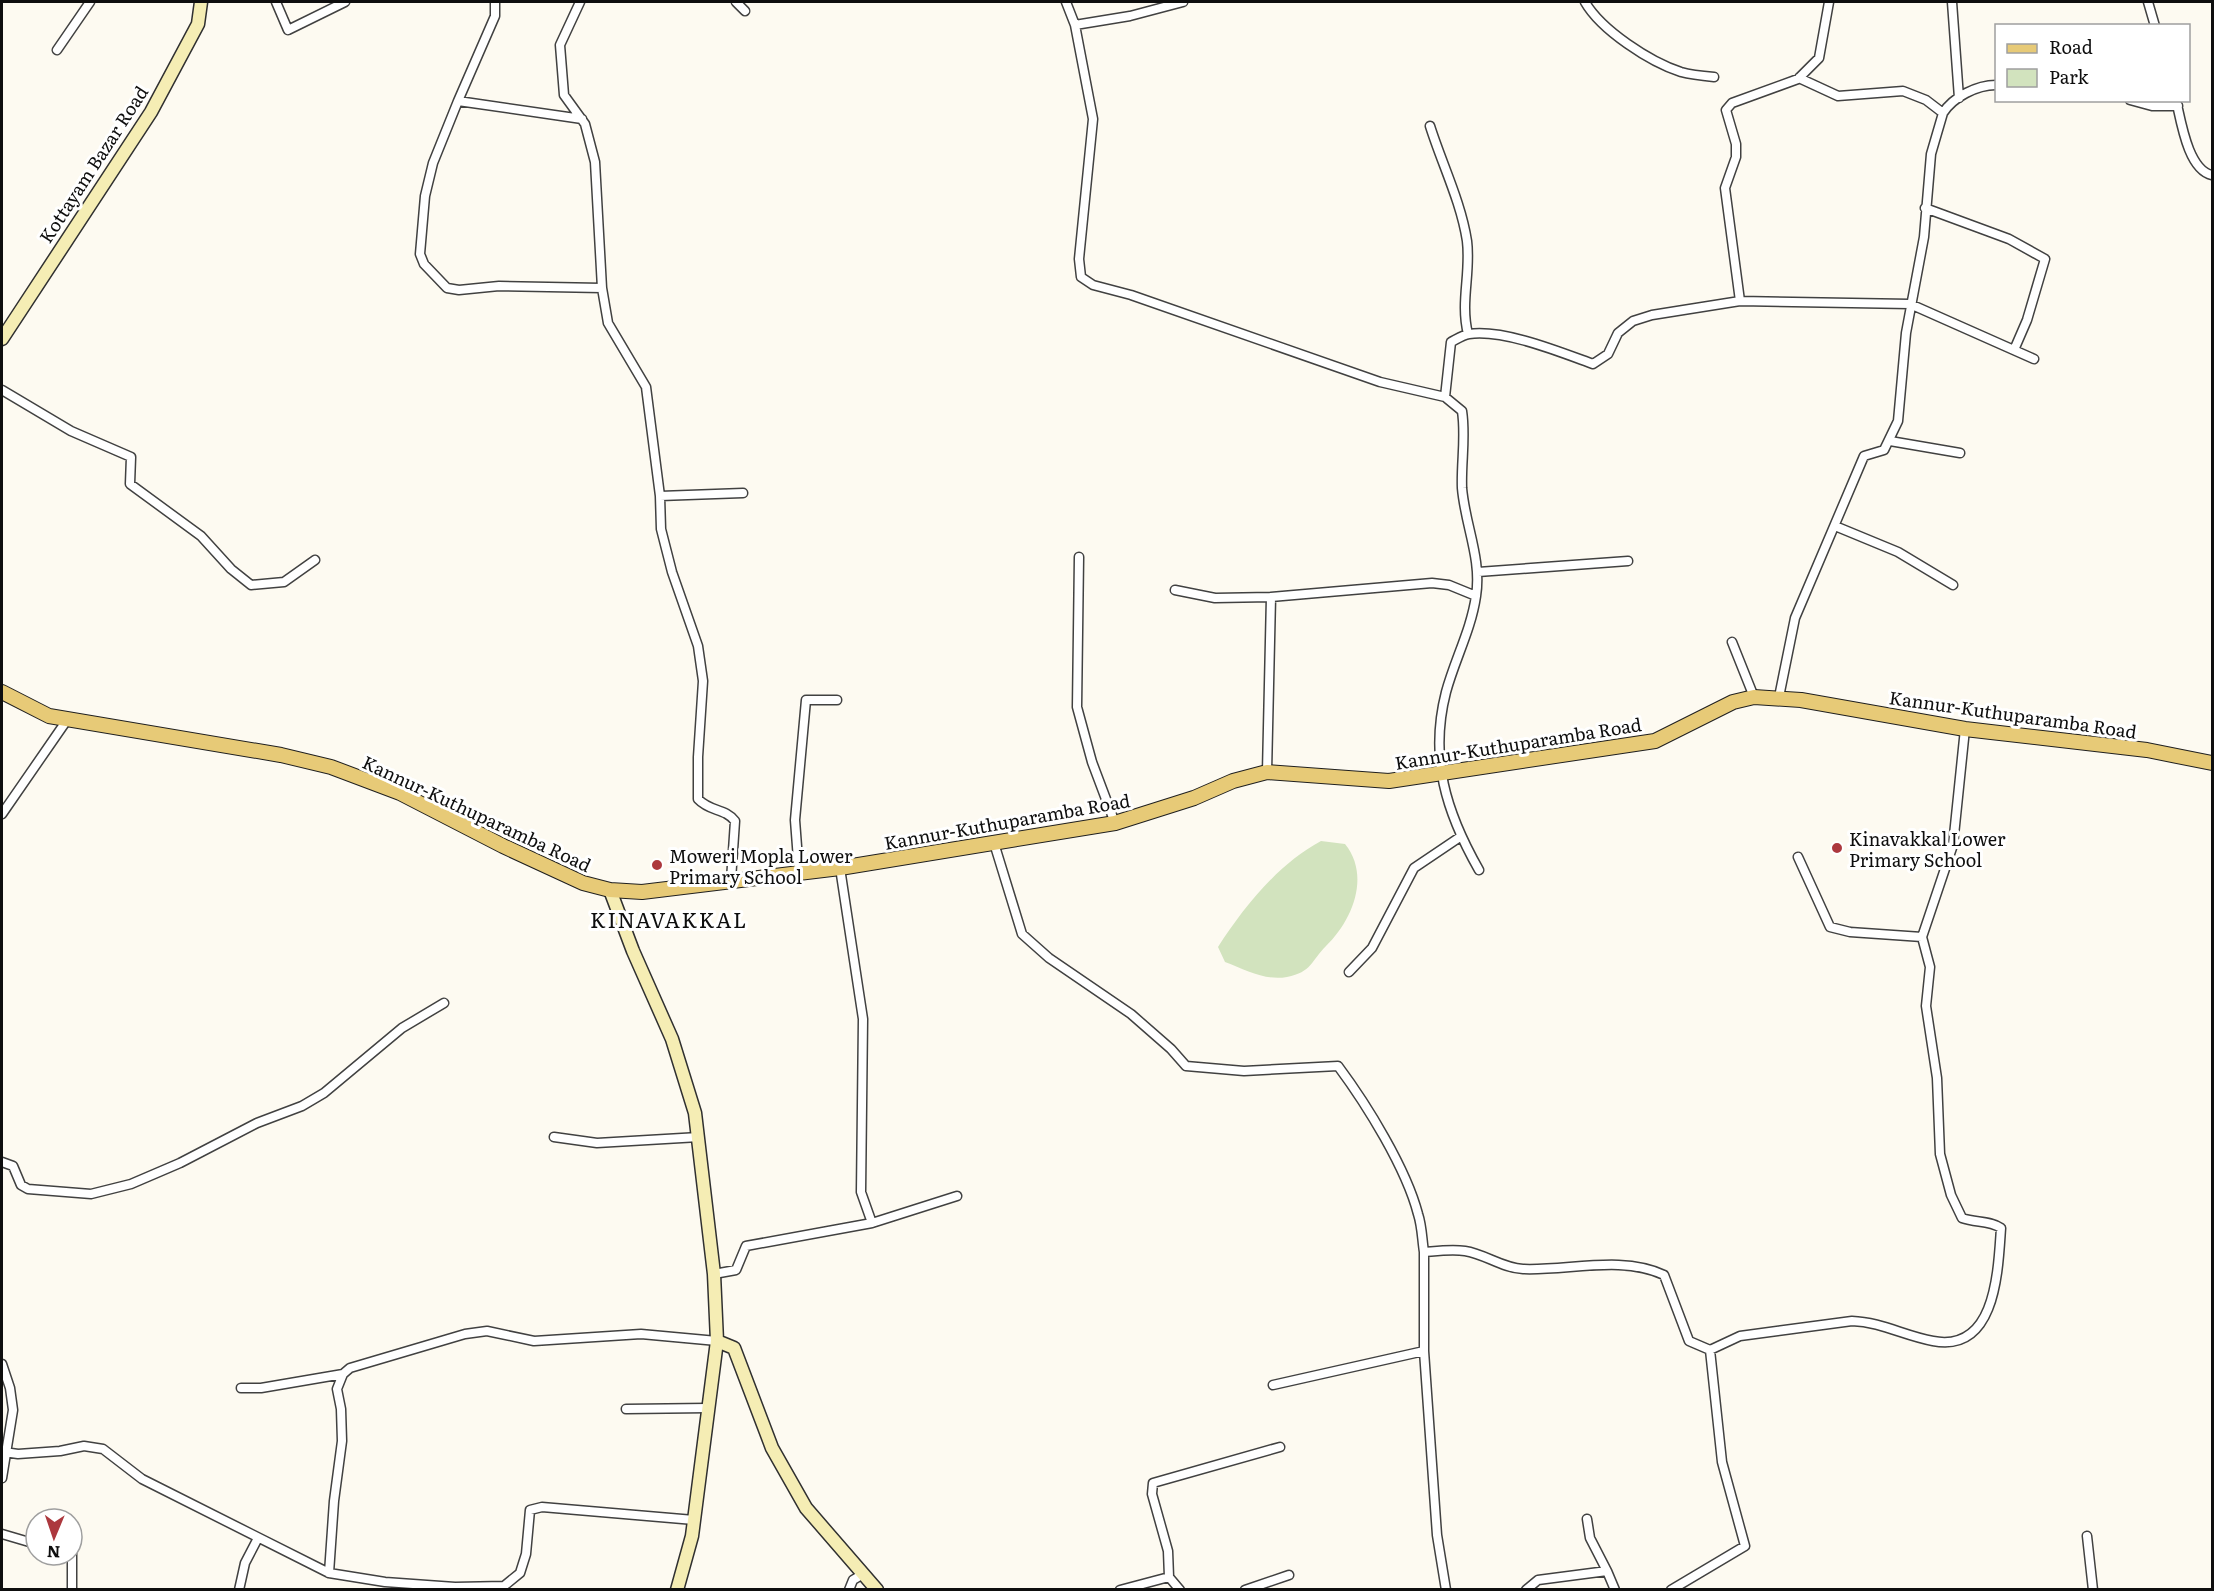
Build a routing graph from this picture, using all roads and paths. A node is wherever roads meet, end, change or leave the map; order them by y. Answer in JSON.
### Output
{"nodes":[{"id":1,"x":90,"y":2,"type":"edge"},
{"id":2,"x":201,"y":2,"type":"edge"},
{"id":3,"x":276,"y":2,"type":"edge"},
{"id":4,"x":345,"y":2,"type":"edge"},
{"id":5,"x":495,"y":2,"type":"edge"},
{"id":6,"x":580,"y":2,"type":"edge"},
{"id":7,"x":736,"y":2,"type":"edge"},
{"id":8,"x":1066,"y":2,"type":"edge"},
{"id":9,"x":1183,"y":2,"type":"edge"},
{"id":10,"x":1586,"y":2,"type":"edge"},
{"id":11,"x":1829,"y":2,"type":"edge"},
{"id":12,"x":1952,"y":2,"type":"edge"},
{"id":13,"x":2148,"y":2,"type":"edge"},
{"id":14,"x":745,"y":10,"type":"dead end"},
{"id":15,"x":2154,"y":24,"type":"edge"},
{"id":16,"x":1075,"y":25,"type":"junction"},
{"id":17,"x":57,"y":50,"type":"dead end"},
{"id":18,"x":1714,"y":77,"type":"dead end"},
{"id":19,"x":1799,"y":78,"type":"junction"},
{"id":20,"x":1995,"y":85,"type":"edge"},
{"id":21,"x":1959,"y":98,"type":"junction"},
{"id":22,"x":459,"y":101,"type":"junction"},
{"id":23,"x":2137,"y":102,"type":"edge"},
{"id":24,"x":2177,"y":103,"type":"edge"},
{"id":25,"x":1943,"y":113,"type":"junction"},
{"id":26,"x":582,"y":119,"type":"junction"},
{"id":27,"x":1430,"y":126,"type":"dead end"},
{"id":28,"x":2212,"y":175,"type":"edge"},
{"id":29,"x":1925,"y":208,"type":"junction"},
{"id":30,"x":602,"y":288,"type":"junction"},
{"id":31,"x":1740,"y":301,"type":"junction"},
{"id":32,"x":1910,"y":304,"type":"junction"},
{"id":33,"x":1468,"y":334,"type":"junction"},
{"id":34,"x":2,"y":339,"type":"edge"},
{"id":35,"x":2014,"y":350,"type":"junction"},
{"id":36,"x":2034,"y":359,"type":"dead end"},
{"id":37,"x":2,"y":390,"type":"edge"},
{"id":38,"x":1445,"y":397,"type":"junction"},
{"id":39,"x":1890,"y":441,"type":"junction"},
{"id":40,"x":1960,"y":453,"type":"dead end"},
{"id":41,"x":743,"y":492,"type":"dead end"},
{"id":42,"x":660,"y":496,"type":"junction"},
{"id":43,"x":1835,"y":526,"type":"junction"},
{"id":44,"x":1079,"y":557,"type":"dead end"},
{"id":45,"x":315,"y":560,"type":"dead end"},
{"id":46,"x":1628,"y":561,"type":"dead end"},
{"id":47,"x":1478,"y":572,"type":"junction"},
{"id":48,"x":1953,"y":585,"type":"dead end"},
{"id":49,"x":1175,"y":590,"type":"dead end"},
{"id":50,"x":1476,"y":596,"type":"junction"},
{"id":51,"x":1271,"y":597,"type":"junction"},
{"id":52,"x":1732,"y":642,"type":"dead end"},
{"id":53,"x":2,"y":692,"type":"edge"},
{"id":54,"x":1754,"y":697,"type":"junction"},
{"id":55,"x":1779,"y":697,"type":"junction"},
{"id":56,"x":837,"y":700,"type":"dead end"},
{"id":57,"x":67,"y":720,"type":"junction"},
{"id":58,"x":1965,"y":729,"type":"junction"},
{"id":59,"x":2212,"y":763,"type":"edge"},
{"id":60,"x":1267,"y":772,"type":"junction"},
{"id":61,"x":1440,"y":775,"type":"junction"},
{"id":62,"x":2,"y":814,"type":"edge"},
{"id":63,"x":1115,"y":823,"type":"junction"},
{"id":64,"x":1461,"y":837,"type":"junction"},
{"id":65,"x":994,"y":843,"type":"junction"},
{"id":66,"x":1798,"y":857,"type":"dead end"},
{"id":67,"x":840,"y":868,"type":"junction"},
{"id":68,"x":1479,"y":870,"type":"dead end"},
{"id":69,"x":799,"y":873,"type":"junction"},
{"id":70,"x":730,"y":880,"type":"junction"},
{"id":71,"x":610,"y":890,"type":"junction"},
{"id":72,"x":1922,"y":937,"type":"junction"},
{"id":73,"x":1349,"y":972,"type":"dead end"},
{"id":74,"x":444,"y":1003,"type":"dead end"},
{"id":75,"x":554,"y":1137,"type":"dead end"},
{"id":76,"x":699,"y":1137,"type":"junction"},
{"id":77,"x":2,"y":1162,"type":"edge"},
{"id":78,"x":957,"y":1196,"type":"dead end"},
{"id":79,"x":872,"y":1223,"type":"junction"},
{"id":80,"x":745,"y":1248,"type":"junction"},
{"id":81,"x":732,"y":1250,"type":"dead end"},
{"id":82,"x":1424,"y":1252,"type":"junction"},
{"id":83,"x":714,"y":1274,"type":"junction"},
{"id":84,"x":717,"y":1341,"type":"junction"},
{"id":85,"x":1424,"y":1350,"type":"junction"},
{"id":86,"x":1710,"y":1350,"type":"junction"},
{"id":87,"x":2,"y":1364,"type":"edge"},
{"id":88,"x":343,"y":1374,"type":"junction"},
{"id":89,"x":1273,"y":1385,"type":"dead end"},
{"id":90,"x":241,"y":1388,"type":"dead end"},
{"id":91,"x":708,"y":1408,"type":"junction"},
{"id":92,"x":626,"y":1409,"type":"dead end"},
{"id":93,"x":1280,"y":1447,"type":"dead end"},
{"id":94,"x":4,"y":1452,"type":"junction"},
{"id":95,"x":2,"y":1478,"type":"edge"},
{"id":96,"x":1587,"y":1519,"type":"dead end"},
{"id":97,"x":694,"y":1520,"type":"junction"},
{"id":98,"x":2,"y":1534,"type":"edge"},
{"id":99,"x":2087,"y":1536,"type":"dead end"},
{"id":100,"x":258,"y":1538,"type":"junction"},
{"id":101,"x":24,"y":1540,"type":"edge"},
{"id":102,"x":72,"y":1567,"type":"edge"},
{"id":103,"x":1607,"y":1571,"type":"junction"},
{"id":104,"x":329,"y":1573,"type":"junction"},
{"id":105,"x":863,"y":1574,"type":"junction"},
{"id":106,"x":1289,"y":1575,"type":"dead end"},
{"id":107,"x":1168,"y":1577,"type":"junction"},
{"id":108,"x":72,"y":1590,"type":"edge"},
{"id":109,"x":239,"y":1590,"type":"edge"},
{"id":110,"x":677,"y":1590,"type":"edge"},
{"id":111,"x":849,"y":1590,"type":"edge"},
{"id":112,"x":877,"y":1590,"type":"edge"},
{"id":113,"x":1120,"y":1590,"type":"edge"},
{"id":114,"x":1180,"y":1590,"type":"edge"},
{"id":115,"x":1245,"y":1590,"type":"edge"},
{"id":116,"x":1446,"y":1590,"type":"edge"},
{"id":117,"x":1526,"y":1590,"type":"edge"},
{"id":118,"x":1615,"y":1590,"type":"edge"},
{"id":119,"x":1671,"y":1590,"type":"edge"},
{"id":120,"x":2093,"y":1590,"type":"edge"}],
"edges":[{"from":1,"to":17,"type":"street"},
{"from":2,"to":34,"type":"main road","name":"Kottayam Bazar Road"},
{"from":3,"to":4,"type":"street"},
{"from":5,"to":22,"type":"street"},
{"from":6,"to":26,"type":"street"},
{"from":7,"to":14,"type":"street"},
{"from":8,"to":16,"type":"street"},
{"from":9,"to":16,"type":"street"},
{"from":10,"to":18,"type":"street"},
{"from":11,"to":19,"type":"street"},
{"from":12,"to":21,"type":"street"},
{"from":13,"to":15,"type":"street"},
{"from":16,"to":38,"type":"street"},
{"from":19,"to":25,"type":"street"},
{"from":19,"to":31,"type":"street"},
{"from":20,"to":21,"type":"street"},
{"from":21,"to":25,"type":"street"},
{"from":22,"to":26,"type":"street"},
{"from":22,"to":30,"type":"street"},
{"from":23,"to":24,"type":"street"},
{"from":24,"to":28,"type":"street"},
{"from":25,"to":29,"type":"street"},
{"from":26,"to":30,"type":"street"},
{"from":27,"to":33,"type":"street"},
{"from":29,"to":32,"type":"street"},
{"from":29,"to":35,"type":"street"},
{"from":30,"to":42,"type":"street"},
{"from":31,"to":32,"type":"street"},
{"from":31,"to":33,"type":"street"},
{"from":32,"to":35,"type":"street"},
{"from":32,"to":39,"type":"street"},
{"from":33,"to":38,"type":"street"},
{"from":35,"to":36,"type":"street"},
{"from":37,"to":45,"type":"street"},
{"from":38,"to":47,"type":"street"},
{"from":39,"to":40,"type":"street"},
{"from":39,"to":43,"type":"street"},
{"from":41,"to":42,"type":"street"},
{"from":42,"to":70,"type":"street"},
{"from":43,"to":48,"type":"street"},
{"from":43,"to":55,"type":"street"},
{"from":44,"to":63,"type":"street"},
{"from":46,"to":47,"type":"street"},
{"from":47,"to":50,"type":"street"},
{"from":49,"to":51,"type":"street"},
{"from":50,"to":51,"type":"street"},
{"from":50,"to":61,"type":"street"},
{"from":51,"to":60,"type":"street"},
{"from":52,"to":54,"type":"street"},
{"from":53,"to":57,"type":"main road","name":"Kannur-Kuthuparamba Road"},
{"from":54,"to":55,"type":"main road","name":"Kannur-Kuthuparamba Road"},
{"from":54,"to":61,"type":"main road","name":"Kannur-Kuthuparamba Road"},
{"from":55,"to":58,"type":"main road","name":"Kannur-Kuthuparamba Road"},
{"from":56,"to":69,"type":"street"},
{"from":57,"to":62,"type":"street"},
{"from":57,"to":71,"type":"main road","name":"Kannur-Kuthuparamba Road"},
{"from":58,"to":59,"type":"main road","name":"Kannur-Kuthuparamba Road"},
{"from":58,"to":72,"type":"street"},
{"from":60,"to":61,"type":"main road","name":"Kannur-Kuthuparamba Road"},
{"from":60,"to":63,"type":"main road","name":"Kannur-Kuthuparamba Road"},
{"from":61,"to":64,"type":"street"},
{"from":63,"to":65,"type":"main road","name":"Kannur-Kuthuparamba Road"},
{"from":64,"to":68,"type":"street"},
{"from":64,"to":73,"type":"street"},
{"from":65,"to":67,"type":"main road","name":"Kannur-Kuthuparamba Road"},
{"from":65,"to":82,"type":"street"},
{"from":66,"to":72,"type":"street"},
{"from":67,"to":69,"type":"main road","name":"Kannur-Kuthuparamba Road"},
{"from":67,"to":79,"type":"street"},
{"from":69,"to":70,"type":"main road","name":"Kannur-Kuthuparamba Road"},
{"from":70,"to":71,"type":"main road","name":"Kannur-Kuthuparamba Road"},
{"from":71,"to":76,"type":"main road"},
{"from":72,"to":86,"type":"street"},
{"from":74,"to":77,"type":"street"},
{"from":75,"to":76,"type":"street"},
{"from":76,"to":83,"type":"main road"},
{"from":78,"to":79,"type":"street"},
{"from":79,"to":80,"type":"street"},
{"from":80,"to":81,"type":"street"},
{"from":80,"to":83,"type":"street"},
{"from":82,"to":85,"type":"street"},
{"from":82,"to":86,"type":"street"},
{"from":83,"to":84,"type":"main road"},
{"from":84,"to":88,"type":"street"},
{"from":84,"to":91,"type":"main road"},
{"from":84,"to":105,"type":"main road"},
{"from":85,"to":89,"type":"street"},
{"from":85,"to":116,"type":"street"},
{"from":86,"to":119,"type":"street"},
{"from":87,"to":94,"type":"street"},
{"from":88,"to":90,"type":"street"},
{"from":88,"to":104,"type":"street"},
{"from":91,"to":92,"type":"street"},
{"from":91,"to":97,"type":"main road"},
{"from":93,"to":107,"type":"street"},
{"from":94,"to":95,"type":"street"},
{"from":94,"to":100,"type":"street"},
{"from":96,"to":103,"type":"street"},
{"from":97,"to":104,"type":"street"},
{"from":97,"to":110,"type":"main road"},
{"from":98,"to":101,"type":"street"},
{"from":99,"to":120,"type":"street"},
{"from":100,"to":104,"type":"street"},
{"from":100,"to":109,"type":"street"},
{"from":102,"to":108,"type":"street"},
{"from":103,"to":117,"type":"street"},
{"from":103,"to":118,"type":"street"},
{"from":105,"to":111,"type":"street"},
{"from":105,"to":112,"type":"main road"},
{"from":106,"to":115,"type":"street"},
{"from":107,"to":113,"type":"street"},
{"from":107,"to":114,"type":"street"}]}
